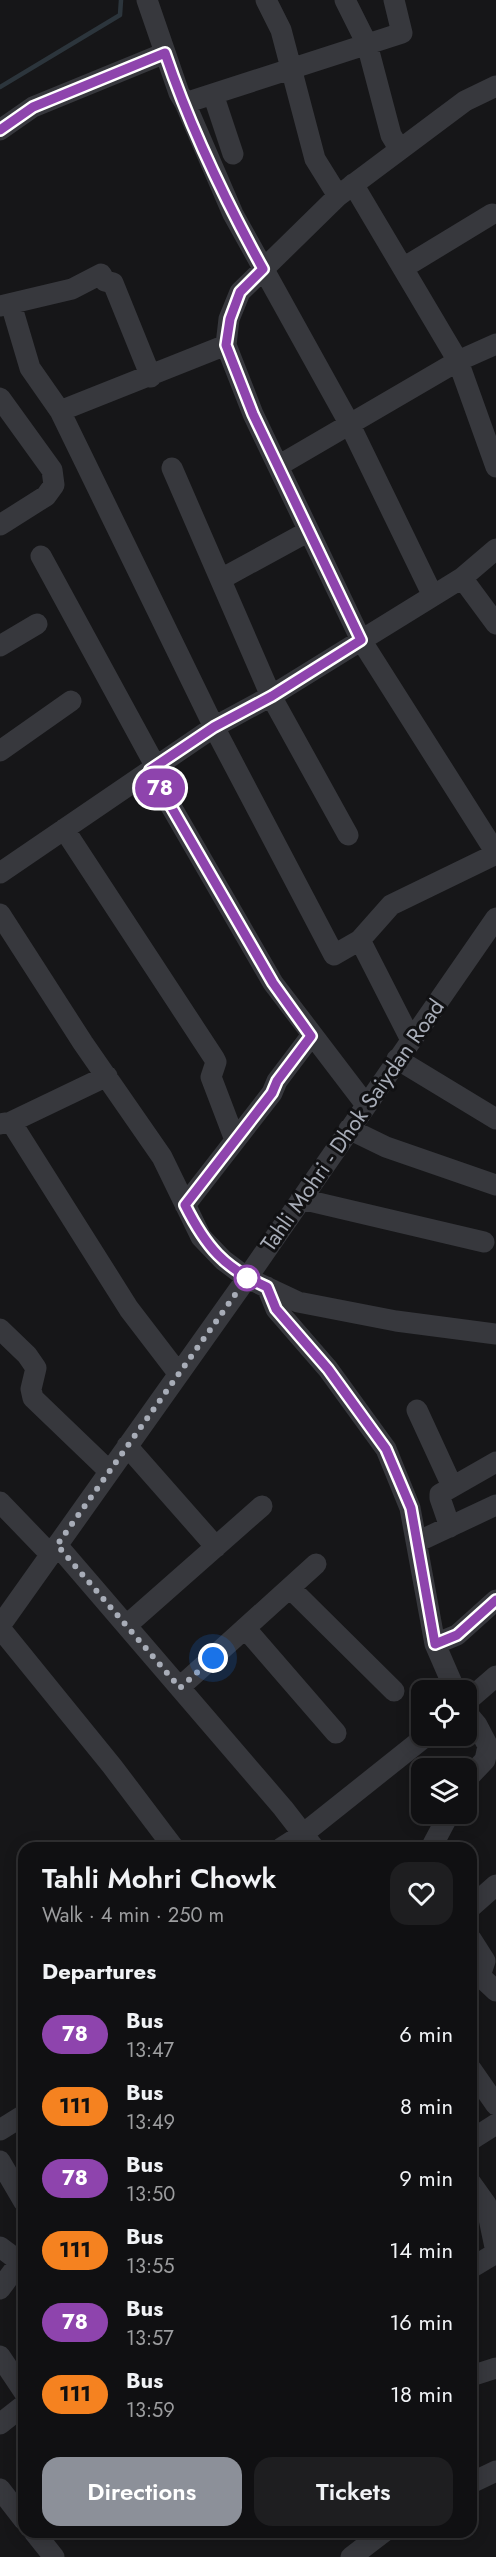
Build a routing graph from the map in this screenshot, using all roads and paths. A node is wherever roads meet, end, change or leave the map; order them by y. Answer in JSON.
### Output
{"nodes":[{"id":1,"x":147,"y":0,"type":"edge"},
{"id":2,"x":266,"y":0,"type":"edge"},
{"id":3,"x":345,"y":0,"type":"edge"},
{"id":4,"x":394,"y":0,"type":"edge"},
{"id":5,"x":367,"y":44,"type":"junction"},
{"id":6,"x":165,"y":53,"type":"junction"},
{"id":7,"x":291,"y":68,"type":"junction"},
{"id":8,"x":496,"y":86,"type":"edge"},
{"id":9,"x":213,"y":94,"type":"junction"},
{"id":10,"x":184,"y":103,"type":"junction"},
{"id":11,"x":0,"y":130,"type":"edge"},
{"id":12,"x":400,"y":150,"type":"junction"},
{"id":13,"x":233,"y":154,"type":"dead end"},
{"id":14,"x":346,"y":190,"type":"junction"},
{"id":15,"x":492,"y":214,"type":"dead end"},
{"id":16,"x":403,"y":268,"type":"junction"},
{"id":17,"x":263,"y":269,"type":"junction"},
{"id":18,"x":5,"y":305,"type":"edge"},
{"id":19,"x":496,"y":344,"type":"edge"},
{"id":20,"x":226,"y":345,"type":"junction"},
{"id":21,"x":458,"y":361,"type":"junction"},
{"id":22,"x":151,"y":377,"type":"junction"},
{"id":23,"x":0,"y":398,"type":"edge"},
{"id":24,"x":60,"y":411,"type":"junction"},
{"id":25,"x":349,"y":423,"type":"junction"},
{"id":26,"x":278,"y":466,"type":"junction"},
{"id":27,"x":496,"y":467,"type":"edge"},
{"id":28,"x":172,"y":468,"type":"dead end"},
{"id":29,"x":0,"y":525,"type":"edge"},
{"id":30,"x":309,"y":531,"type":"junction"},
{"id":31,"x":496,"y":549,"type":"edge"},
{"id":32,"x":40,"y":556,"type":"dead end"},
{"id":33,"x":462,"y":578,"type":"junction"},
{"id":34,"x":220,"y":579,"type":"junction"},
{"id":35,"x":433,"y":596,"type":"junction"},
{"id":36,"x":37,"y":624,"type":"dead end"},
{"id":37,"x":496,"y":624,"type":"edge"},
{"id":38,"x":361,"y":640,"type":"junction"},
{"id":39,"x":0,"y":646,"type":"edge"},
{"id":40,"x":272,"y":696,"type":"junction"},
{"id":41,"x":71,"y":701,"type":"dead end"},
{"id":42,"x":214,"y":727,"type":"junction"},
{"id":43,"x":0,"y":751,"type":"edge"},
{"id":44,"x":153,"y":768,"type":"junction"},
{"id":45,"x":64,"y":829,"type":"junction"},
{"id":46,"x":348,"y":836,"type":"dead end"},
{"id":47,"x":496,"y":854,"type":"edge"},
{"id":48,"x":0,"y":873,"type":"edge"},
{"id":49,"x":0,"y":914,"type":"edge"},
{"id":50,"x":496,"y":918,"type":"edge"},
{"id":51,"x":360,"y":940,"type":"junction"},
{"id":52,"x":490,"y":942,"type":"edge"},
{"id":53,"x":311,"y":1036,"type":"junction"},
{"id":54,"x":411,"y":1040,"type":"junction"},
{"id":55,"x":398,"y":1059,"type":"junction"},
{"id":56,"x":107,"y":1076,"type":"junction"},
{"id":57,"x":366,"y":1105,"type":"junction"},
{"id":58,"x":496,"y":1119,"type":"edge"},
{"id":59,"x":5,"y":1123,"type":"edge"},
{"id":60,"x":349,"y":1130,"type":"junction"},
{"id":61,"x":235,"y":1140,"type":"junction"},
{"id":62,"x":496,"y":1185,"type":"edge"},
{"id":63,"x":301,"y":1199,"type":"junction"},
{"id":64,"x":185,"y":1205,"type":"junction"},
{"id":65,"x":484,"y":1242,"type":"dead end"},
{"id":66,"x":247,"y":1278,"type":"junction"},
{"id":67,"x":267,"y":1287,"type":"junction"},
{"id":68,"x":0,"y":1329,"type":"edge"},
{"id":69,"x":496,"y":1334,"type":"edge"},
{"id":70,"x":178,"y":1373,"type":"junction"},
{"id":71,"x":417,"y":1410,"type":"dead end"},
{"id":72,"x":127,"y":1446,"type":"junction"},
{"id":73,"x":496,"y":1462,"type":"edge"},
{"id":74,"x":109,"y":1471,"type":"junction"},
{"id":75,"x":452,"y":1486,"type":"junction"},
{"id":76,"x":0,"y":1502,"type":"edge"},
{"id":77,"x":496,"y":1505,"type":"edge"},
{"id":78,"x":262,"y":1506,"type":"dead end"},
{"id":79,"x":450,"y":1527,"type":"junction"},
{"id":80,"x":417,"y":1542,"type":"junction"},
{"id":81,"x":216,"y":1546,"type":"junction"},
{"id":82,"x":53,"y":1550,"type":"junction"},
{"id":83,"x":316,"y":1564,"type":"dead end"},
{"id":84,"x":290,"y":1588,"type":"junction"},
{"id":85,"x":496,"y":1600,"type":"edge"},
{"id":86,"x":127,"y":1625,"type":"junction"},
{"id":87,"x":0,"y":1627,"type":"edge"},
{"id":88,"x":245,"y":1628,"type":"junction"},
{"id":89,"x":435,"y":1644,"type":"junction"},
{"id":90,"x":496,"y":1676,"type":"edge"},
{"id":91,"x":451,"y":1680,"type":"edge"},
{"id":92,"x":180,"y":1688,"type":"junction"},
{"id":93,"x":394,"y":1690,"type":"dead end"},
{"id":94,"x":477,"y":1692,"type":"edge"},
{"id":95,"x":477,"y":1725,"type":"edge"},
{"id":96,"x":336,"y":1733,"type":"dead end"},
{"id":97,"x":415,"y":1746,"type":"edge"},
{"id":98,"x":477,"y":1768,"type":"edge"},
{"id":99,"x":444,"y":1824,"type":"edge"},
{"id":100,"x":308,"y":1841,"type":"edge"},
{"id":101,"x":169,"y":1842,"type":"edge"},
{"id":102,"x":434,"y":1842,"type":"edge"},
{"id":103,"x":496,"y":1885,"type":"edge"},
{"id":104,"x":477,"y":1902,"type":"edge"},
{"id":105,"x":477,"y":1948,"type":"edge"},
{"id":106,"x":496,"y":1991,"type":"edge"},
{"id":107,"x":477,"y":2077,"type":"edge"},
{"id":108,"x":496,"y":2104,"type":"edge"},
{"id":109,"x":18,"y":2119,"type":"edge"},
{"id":110,"x":496,"y":2124,"type":"edge"},
{"id":111,"x":0,"y":2130,"type":"edge"},
{"id":112,"x":477,"y":2136,"type":"edge"},
{"id":113,"x":0,"y":2161,"type":"edge"},
{"id":114,"x":477,"y":2191,"type":"edge"},
{"id":115,"x":18,"y":2192,"type":"edge"},
{"id":116,"x":0,"y":2247,"type":"edge"},
{"id":117,"x":496,"y":2252,"type":"edge"},
{"id":118,"x":18,"y":2260,"type":"edge"},
{"id":119,"x":477,"y":2264,"type":"edge"},
{"id":120,"x":18,"y":2265,"type":"edge"},
{"id":121,"x":0,"y":2289,"type":"edge"},
{"id":122,"x":0,"y":2356,"type":"edge"},
{"id":123,"x":496,"y":2368,"type":"edge"},
{"id":124,"x":477,"y":2374,"type":"edge"},
{"id":125,"x":18,"y":2383,"type":"edge"},
{"id":126,"x":18,"y":2410,"type":"edge"},
{"id":127,"x":0,"y":2424,"type":"edge"},
{"id":128,"x":496,"y":2471,"type":"edge"},
{"id":129,"x":477,"y":2479,"type":"edge"},
{"id":130,"x":0,"y":2489,"type":"edge"},
{"id":131,"x":18,"y":2512,"type":"edge"},
{"id":132,"x":39,"y":2538,"type":"edge"},
{"id":133,"x":376,"y":2538,"type":"edge"},
{"id":134,"x":54,"y":2557,"type":"edge"},
{"id":135,"x":351,"y":2557,"type":"edge"}],
"edges":[{"from":1,"to":6,"type":"street"},
{"from":2,"to":7,"type":"street"},
{"from":3,"to":5,"type":"street"},
{"from":4,"to":5,"type":"street"},
{"from":5,"to":7,"type":"street"},
{"from":5,"to":12,"type":"street"},
{"from":6,"to":10,"type":"street"},
{"from":6,"to":11,"type":"street"},
{"from":7,"to":9,"type":"street"},
{"from":7,"to":14,"type":"street"},
{"from":8,"to":12,"type":"street"},
{"from":9,"to":10,"type":"street"},
{"from":9,"to":13,"type":"street"},
{"from":10,"to":17,"type":"street"},
{"from":12,"to":14,"type":"street"},
{"from":14,"to":16,"type":"street"},
{"from":14,"to":17,"type":"street"},
{"from":15,"to":16,"type":"street"},
{"from":16,"to":21,"type":"street"},
{"from":17,"to":20,"type":"street"},
{"from":17,"to":25,"type":"street"},
{"from":18,"to":22,"type":"street"},
{"from":18,"to":24,"type":"street"},
{"from":19,"to":21,"type":"street"},
{"from":20,"to":22,"type":"street"},
{"from":20,"to":26,"type":"street"},
{"from":21,"to":25,"type":"street"},
{"from":21,"to":27,"type":"street"},
{"from":22,"to":24,"type":"street"},
{"from":23,"to":29,"type":"street"},
{"from":24,"to":42,"type":"street"},
{"from":25,"to":26,"type":"street"},
{"from":25,"to":35,"type":"street"},
{"from":26,"to":30,"type":"street"},
{"from":28,"to":34,"type":"street"},
{"from":30,"to":34,"type":"street"},
{"from":30,"to":38,"type":"street"},
{"from":31,"to":33,"type":"street"},
{"from":32,"to":44,"type":"street"},
{"from":33,"to":35,"type":"street"},
{"from":33,"to":37,"type":"street"},
{"from":34,"to":40,"type":"street"},
{"from":35,"to":38,"type":"street"},
{"from":36,"to":39,"type":"street"},
{"from":38,"to":40,"type":"street"},
{"from":38,"to":47,"type":"street"},
{"from":40,"to":42,"type":"street"},
{"from":40,"to":46,"type":"street"},
{"from":41,"to":43,"type":"street"},
{"from":42,"to":44,"type":"street"},
{"from":42,"to":51,"type":"street"},
{"from":44,"to":45,"type":"street"},
{"from":44,"to":53,"type":"street"},
{"from":45,"to":48,"type":"street"},
{"from":45,"to":61,"type":"street"},
{"from":47,"to":51,"type":"street"},
{"from":49,"to":56,"type":"street"},
{"from":50,"to":52,"type":"street","name":"Tahli Mohri - Dhok Saiydan Road"},
{"from":51,"to":54,"type":"street"},
{"from":52,"to":54,"type":"street","name":"Tahli Mohri - Dhok Saiydan Road"},
{"from":53,"to":57,"type":"street"},
{"from":53,"to":61,"type":"street"},
{"from":54,"to":55,"type":"street","name":"Tahli Mohri - Dhok Saiydan Road"},
{"from":55,"to":57,"type":"street","name":"Tahli Mohri - Dhok Saiydan Road"},
{"from":55,"to":58,"type":"street"},
{"from":56,"to":59,"type":"street"},
{"from":56,"to":64,"type":"street"},
{"from":57,"to":60,"type":"street","name":"Tahli Mohri - Dhok Saiydan Road"},
{"from":59,"to":70,"type":"street"},
{"from":60,"to":62,"type":"street"},
{"from":60,"to":63,"type":"street","name":"Tahli Mohri - Dhok Saiydan Road"},
{"from":61,"to":64,"type":"street"},
{"from":63,"to":65,"type":"street"},
{"from":63,"to":66,"type":"street","name":"Tahli Mohri - Dhok Saiydan Road"},
{"from":64,"to":66,"type":"street"},
{"from":66,"to":67,"type":"street"},
{"from":66,"to":70,"type":"street","name":"Tahli Mohri - Dhok Saiydan Road"},
{"from":67,"to":69,"type":"street"},
{"from":67,"to":80,"type":"street"},
{"from":68,"to":74,"type":"street"},
{"from":70,"to":72,"type":"street","name":"Tahli Mohri - Dhok Saiydan Road"},
{"from":71,"to":75,"type":"street"},
{"from":72,"to":74,"type":"street","name":"Tahli Mohri - Dhok Saiydan Road"},
{"from":72,"to":81,"type":"street"},
{"from":73,"to":75,"type":"street"},
{"from":74,"to":82,"type":"street","name":"Tahli Mohri - Dhok Saiydan Road"},
{"from":75,"to":79,"type":"street"},
{"from":76,"to":82,"type":"street"},
{"from":77,"to":79,"type":"street"},
{"from":78,"to":81,"type":"street"},
{"from":79,"to":80,"type":"street"},
{"from":80,"to":89,"type":"street"},
{"from":81,"to":86,"type":"street"},
{"from":82,"to":86,"type":"street"},
{"from":82,"to":87,"type":"street","name":"Tahli Mohri - Dhok Saiydan Road"},
{"from":83,"to":84,"type":"street"},
{"from":84,"to":88,"type":"street"},
{"from":84,"to":93,"type":"street"},
{"from":85,"to":89,"type":"street"},
{"from":86,"to":92,"type":"street"},
{"from":87,"to":101,"type":"street"},
{"from":88,"to":92,"type":"street"},
{"from":88,"to":96,"type":"street"},
{"from":89,"to":91,"type":"street"},
{"from":90,"to":94,"type":"street"},
{"from":92,"to":100,"type":"street"},
{"from":95,"to":98,"type":"street"},
{"from":97,"to":100,"type":"street"},
{"from":99,"to":102,"type":"street"},
{"from":103,"to":104,"type":"street"},
{"from":105,"to":106,"type":"street"},
{"from":107,"to":108,"type":"street"},
{"from":109,"to":111,"type":"street"},
{"from":110,"to":112,"type":"street"},
{"from":113,"to":115,"type":"street"},
{"from":114,"to":117,"type":"street"},
{"from":116,"to":118,"type":"street"},
{"from":117,"to":119,"type":"street"},
{"from":120,"to":121,"type":"street"},
{"from":122,"to":125,"type":"street"},
{"from":123,"to":124,"type":"street"},
{"from":126,"to":127,"type":"street"},
{"from":128,"to":129,"type":"street"},
{"from":130,"to":131,"type":"street"},
{"from":132,"to":134,"type":"street"},
{"from":133,"to":135,"type":"street"}]}
